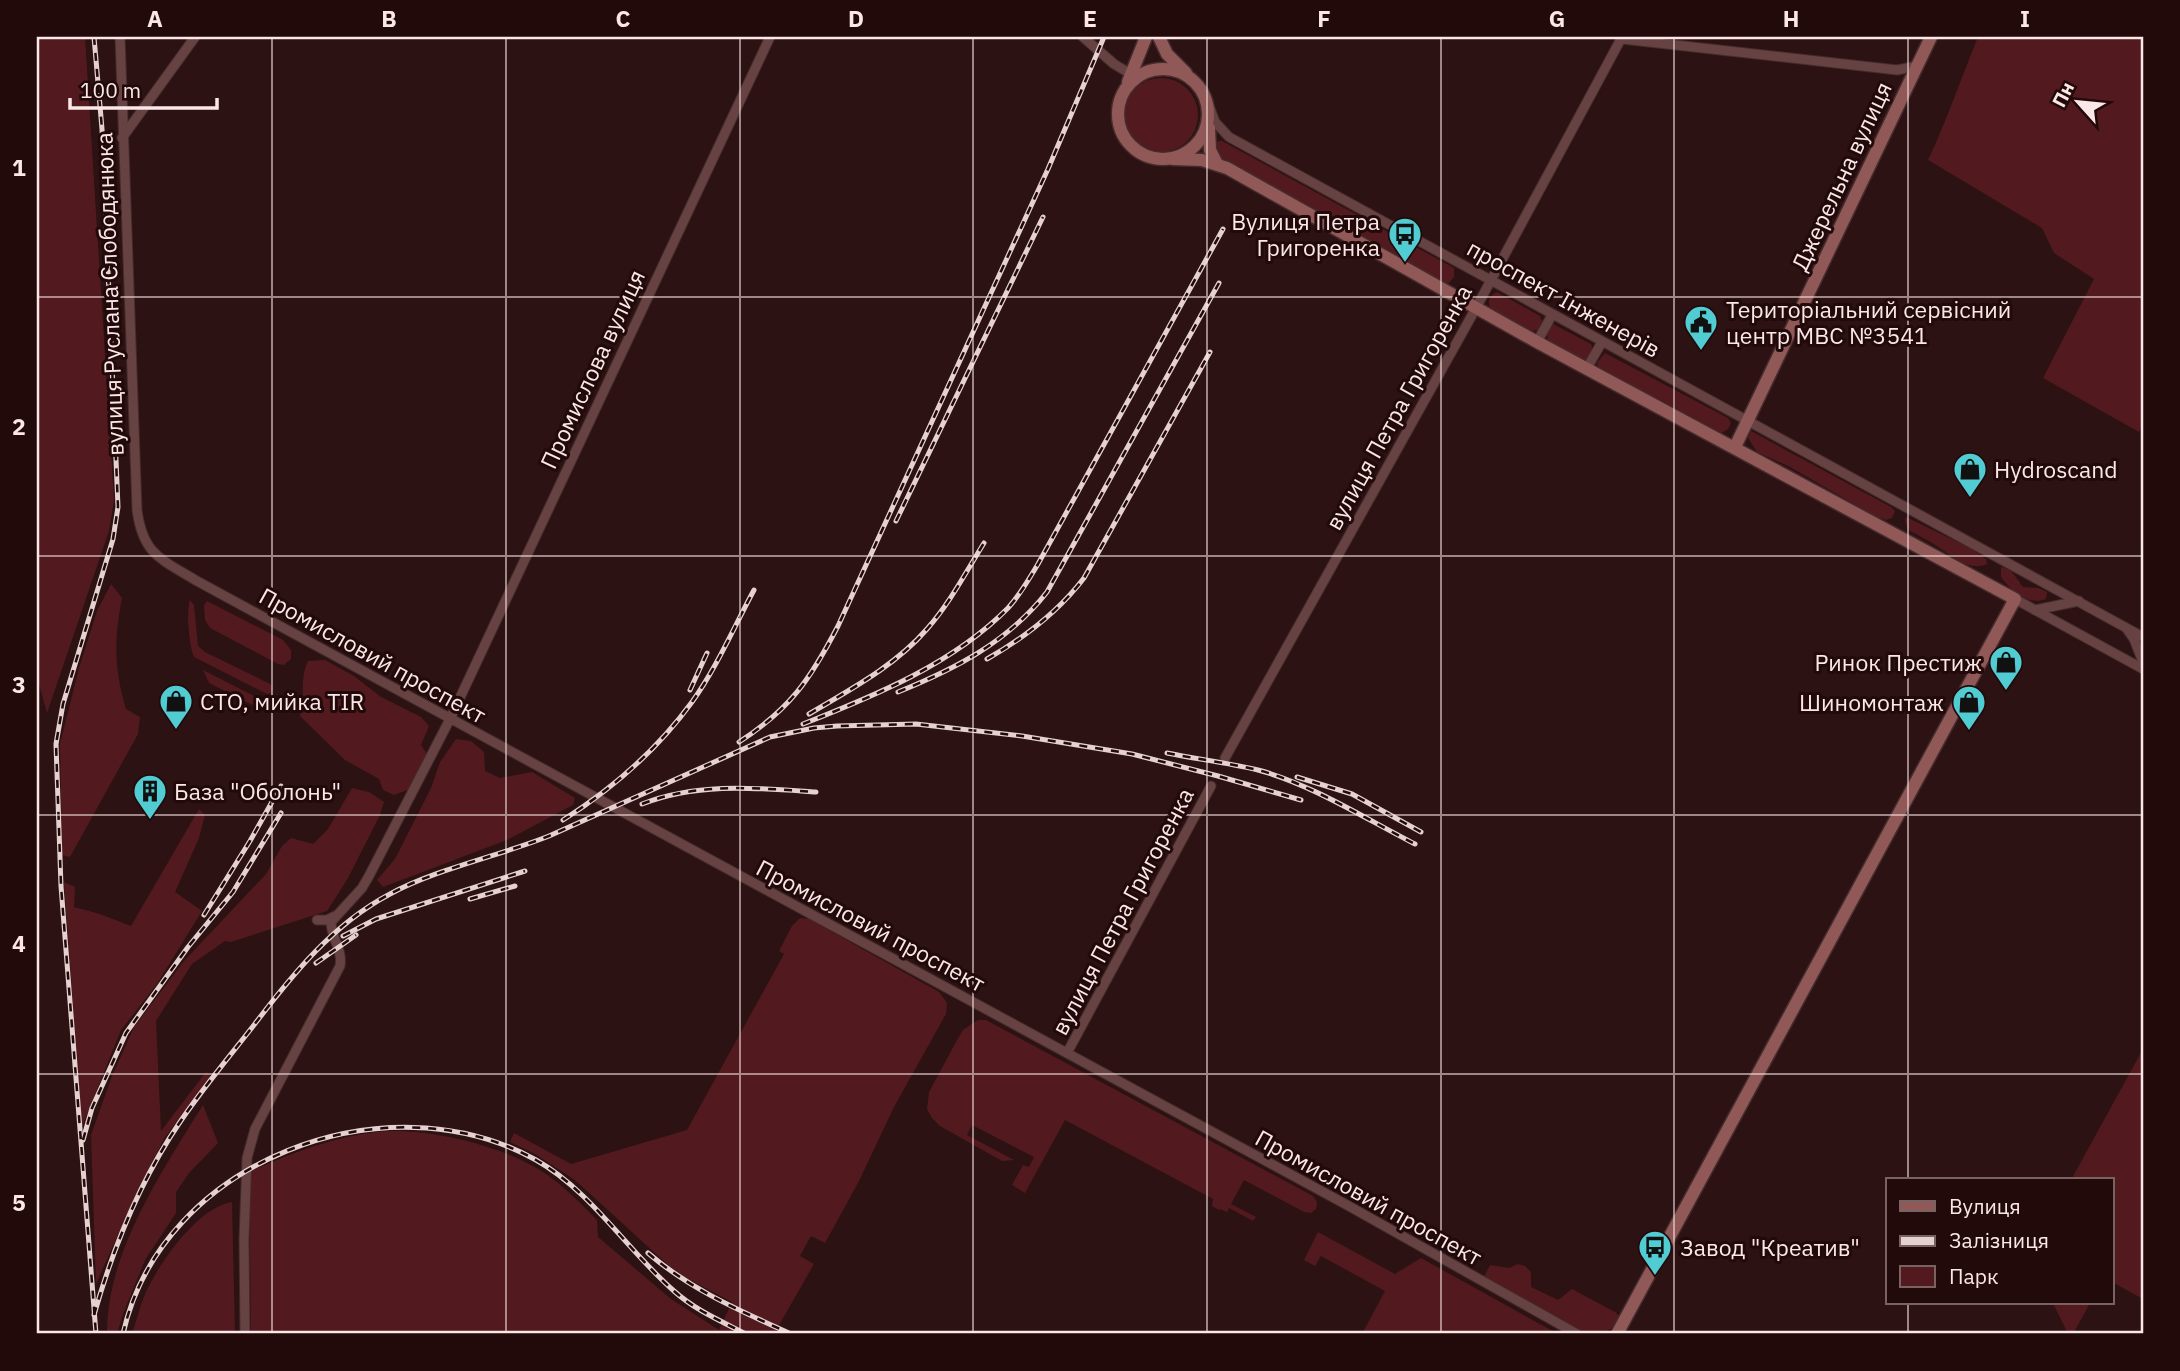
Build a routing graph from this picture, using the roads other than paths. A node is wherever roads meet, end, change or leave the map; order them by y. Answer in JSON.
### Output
{"nodes":[{"id":1,"x":120,"y":37,"type":"edge"},
{"id":2,"x":195,"y":37,"type":"edge"},
{"id":3,"x":770,"y":37,"type":"edge"},
{"id":4,"x":1083,"y":37,"type":"edge"},
{"id":5,"x":1146,"y":37,"type":"edge"},
{"id":6,"x":1159,"y":37,"type":"edge"},
{"id":7,"x":1931,"y":37,"type":"edge"},
{"id":8,"x":1622,"y":38,"type":"edge"},
{"id":9,"x":1917,"y":66,"type":"junction"},
{"id":10,"x":1133,"y":76,"type":"junction"},
{"id":11,"x":1191,"y":78,"type":"junction"},
{"id":12,"x":1206,"y":97,"type":"junction"},
{"id":13,"x":1208,"y":122,"type":"junction"},
{"id":14,"x":122,"y":138,"type":"junction"},
{"id":15,"x":1173,"y":159,"type":"junction"},
{"id":16,"x":1217,"y":164,"type":"junction"},
{"id":17,"x":1489,"y":281,"type":"junction"},
{"id":18,"x":1476,"y":308,"type":"junction"},
{"id":19,"x":1552,"y":315,"type":"junction"},
{"id":20,"x":1537,"y":342,"type":"junction"},
{"id":21,"x":1602,"y":342,"type":"junction"},
{"id":22,"x":1587,"y":368,"type":"junction"},
{"id":23,"x":1748,"y":422,"type":"junction"},
{"id":24,"x":1735,"y":447,"type":"junction"},
{"id":25,"x":148,"y":548,"type":"joint"},
{"id":26,"x":2015,"y":599,"type":"junction"},
{"id":27,"x":2080,"y":601,"type":"junction"},
{"id":28,"x":2035,"y":610,"type":"junction"},
{"id":29,"x":2125,"y":626,"type":"junction"},
{"id":30,"x":2143,"y":636,"type":"edge"},
{"id":31,"x":2143,"y":662,"type":"edge"},
{"id":32,"x":2143,"y":669,"type":"edge"},
{"id":33,"x":450,"y":719,"type":"junction"},
{"id":34,"x":1225,"y":758,"type":"dead end"},
{"id":35,"x":1211,"y":786,"type":"dead end"},
{"id":36,"x":335,"y":916,"type":"junction"},
{"id":37,"x":317,"y":920,"type":"dead end"},
{"id":38,"x":1067,"y":1054,"type":"junction"},
{"id":39,"x":245,"y":1334,"type":"edge"},
{"id":40,"x":1577,"y":1334,"type":"edge"},
{"id":41,"x":1617,"y":1334,"type":"edge"}],
"edges":[{"from":1,"to":14,"type":"street","name":"вулиця Руслана Слободянюка"},
{"from":2,"to":14,"type":"street"},
{"from":3,"to":33,"type":"street","name":"Промислова вулиця"},
{"from":4,"to":10,"type":"street"},
{"from":5,"to":10,"type":"street"},
{"from":6,"to":11,"type":"street"},
{"from":7,"to":9,"type":"street","name":"Джерельна вулиця"},
{"from":8,"to":9,"type":"street"},
{"from":8,"to":17,"type":"street","name":"вулиця Петра Григоренка"},
{"from":9,"to":23,"type":"street","name":"Джерельна вулиця"},
{"from":10,"to":11,"type":"street"},
{"from":10,"to":15,"type":"street"},
{"from":11,"to":12,"type":"street"},
{"from":12,"to":13,"type":"street"},
{"from":12,"to":17,"type":"street","name":"проспект Інженерів"},
{"from":13,"to":15,"type":"street"},
{"from":13,"to":16,"type":"street"},
{"from":14,"to":25,"type":"street","name":"вулиця Руслана Слободянюка"},
{"from":15,"to":16,"type":"street"},
{"from":16,"to":18,"type":"street"},
{"from":17,"to":18,"type":"street","name":"вулиця Петра Григоренка"},
{"from":17,"to":19,"type":"street","name":"проспект Інженерів"},
{"from":18,"to":20,"type":"street"},
{"from":18,"to":34,"type":"street","name":"вулиця Петра Григоренка"},
{"from":19,"to":20,"type":"street"},
{"from":19,"to":21,"type":"street","name":"проспект Інженерів"},
{"from":20,"to":22,"type":"street"},
{"from":21,"to":22,"type":"street"},
{"from":21,"to":23,"type":"street","name":"проспект Інженерів"},
{"from":22,"to":24,"type":"street"},
{"from":23,"to":24,"type":"street","name":"Джерельна вулиця"},
{"from":23,"to":27,"type":"street","name":"проспект Інженерів"},
{"from":24,"to":26,"type":"street"},
{"from":25,"to":33,"type":"street","name":"Промисловий проспект"},
{"from":26,"to":28,"type":"street"},
{"from":26,"to":41,"type":"street"},
{"from":27,"to":28,"type":"street"},
{"from":27,"to":29,"type":"street","name":"проспект Інженерів"},
{"from":28,"to":32,"type":"street"},
{"from":29,"to":30,"type":"street","name":"проспект Інженерів"},
{"from":29,"to":31,"type":"street"},
{"from":33,"to":36,"type":"street","name":"Промислова вулиця"},
{"from":33,"to":38,"type":"street","name":"Промисловий проспект"},
{"from":35,"to":38,"type":"street","name":"вулиця Петра Григоренка"},
{"from":36,"to":37,"type":"street"},
{"from":36,"to":39,"type":"street"},
{"from":38,"to":40,"type":"street","name":"Промисловий проспект"}]}
